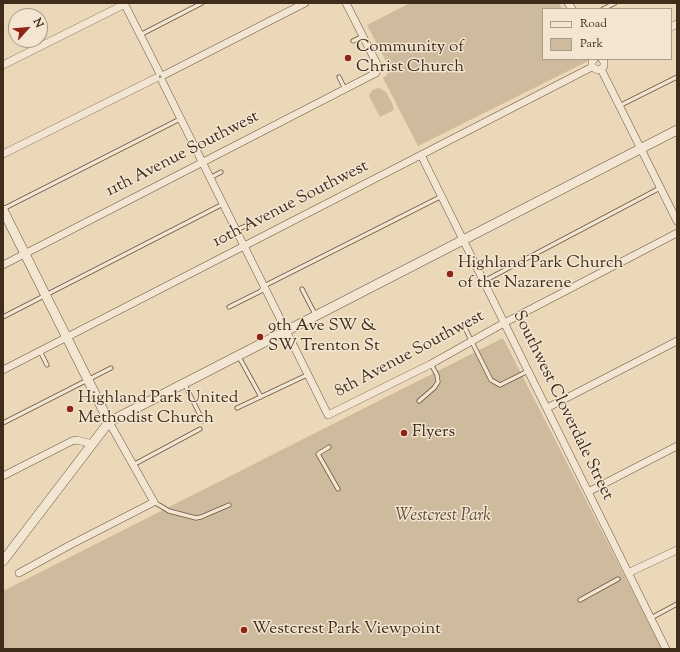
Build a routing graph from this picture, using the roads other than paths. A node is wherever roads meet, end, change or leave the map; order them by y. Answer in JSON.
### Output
{"nodes":[{"id":1,"x":202,"y":3,"type":"edge"},
{"id":2,"x":306,"y":3,"type":"edge"},
{"id":3,"x":346,"y":3,"type":"edge"},
{"id":4,"x":615,"y":3,"type":"edge"},
{"id":5,"x":124,"y":4,"type":"edge"},
{"id":6,"x":605,"y":8,"type":"edge"},
{"id":7,"x":140,"y":35,"type":"junction"},
{"id":8,"x":363,"y":36,"type":"junction"},
{"id":9,"x":353,"y":41,"type":"dead end"},
{"id":10,"x":605,"y":60,"type":"edge"},
{"id":11,"x":593,"y":63,"type":"edge"},
{"id":12,"x":3,"y":65,"type":"edge"},
{"id":13,"x":601,"y":69,"type":"junction"},
{"id":14,"x":160,"y":77,"type":"junction"},
{"id":15,"x":339,"y":77,"type":"dead end"},
{"id":16,"x":677,"y":77,"type":"edge"},
{"id":17,"x":345,"y":89,"type":"junction"},
{"id":18,"x":619,"y":106,"type":"junction"},
{"id":19,"x":181,"y":119,"type":"junction"},
{"id":20,"x":677,"y":130,"type":"edge"},
{"id":21,"x":640,"y":149,"type":"junction"},
{"id":22,"x":3,"y":154,"type":"edge"},
{"id":23,"x":421,"y":155,"type":"junction"},
{"id":24,"x":202,"y":162,"type":"junction"},
{"id":25,"x":221,"y":172,"type":"dead end"},
{"id":26,"x":210,"y":178,"type":"junction"},
{"id":27,"x":660,"y":188,"type":"junction"},
{"id":28,"x":442,"y":196,"type":"junction"},
{"id":29,"x":223,"y":204,"type":"junction"},
{"id":30,"x":3,"y":209,"type":"edge"},
{"id":31,"x":677,"y":221,"type":"edge"},
{"id":32,"x":248,"y":224,"type":"dead end"},
{"id":33,"x":236,"y":230,"type":"junction"},
{"id":34,"x":677,"y":233,"type":"edge"},
{"id":35,"x":464,"y":240,"type":"junction"},
{"id":36,"x":244,"y":246,"type":"junction"},
{"id":37,"x":25,"y":254,"type":"junction"},
{"id":38,"x":3,"y":265,"type":"edge"},
{"id":39,"x":484,"y":281,"type":"junction"},
{"id":40,"x":264,"y":286,"type":"junction"},
{"id":41,"x":302,"y":289,"type":"dead end"},
{"id":42,"x":45,"y":295,"type":"junction"},
{"id":43,"x":229,"y":307,"type":"dead end"},
{"id":44,"x":316,"y":316,"type":"junction"},
{"id":45,"x":3,"y":317,"type":"edge"},
{"id":46,"x":504,"y":323,"type":"junction"},
{"id":47,"x":463,"y":324,"type":"dead end"},
{"id":48,"x":286,"y":331,"type":"junction"},
{"id":49,"x":66,"y":338,"type":"junction"},
{"id":50,"x":472,"y":341,"type":"junction"},
{"id":51,"x":677,"y":341,"type":"edge"},
{"id":52,"x":40,"y":351,"type":"junction"},
{"id":53,"x":239,"y":356,"type":"junction"},
{"id":54,"x":47,"y":364,"type":"dead end"},
{"id":55,"x":431,"y":364,"type":"junction"},
{"id":56,"x":111,"y":368,"type":"dead end"},
{"id":57,"x":3,"y":370,"type":"edge"},
{"id":58,"x":528,"y":371,"type":"junction"},
{"id":59,"x":308,"y":375,"type":"junction"},
{"id":60,"x":88,"y":380,"type":"junction"},
{"id":61,"x":184,"y":384,"type":"junction"},
{"id":62,"x":261,"y":397,"type":"junction"},
{"id":63,"x":419,"y":401,"type":"dead end"},
{"id":64,"x":237,"y":408,"type":"dead end"},
{"id":65,"x":547,"y":408,"type":"junction"},
{"id":66,"x":203,"y":421,"type":"dead end"},
{"id":67,"x":109,"y":422,"type":"junction"},
{"id":68,"x":3,"y":423,"type":"edge"},
{"id":69,"x":200,"y":429,"type":"dead end"},
{"id":70,"x":92,"y":444,"type":"junction"},
{"id":71,"x":677,"y":446,"type":"edge"},
{"id":72,"x":329,"y":447,"type":"dead end"},
{"id":73,"x":133,"y":464,"type":"junction"},
{"id":74,"x":3,"y":476,"type":"edge"},
{"id":75,"x":338,"y":488,"type":"dead end"},
{"id":76,"x":588,"y":492,"type":"junction"},
{"id":77,"x":154,"y":502,"type":"junction"},
{"id":78,"x":229,"y":505,"type":"dead end"},
{"id":79,"x":677,"y":550,"type":"edge"},
{"id":80,"x":3,"y":561,"type":"edge"},
{"id":81,"x":19,"y":573,"type":"dead end"},
{"id":82,"x":628,"y":573,"type":"junction"},
{"id":83,"x":618,"y":579,"type":"dead end"},
{"id":84,"x":580,"y":600,"type":"dead end"},
{"id":85,"x":677,"y":604,"type":"edge"},
{"id":86,"x":651,"y":618,"type":"junction"},
{"id":87,"x":666,"y":649,"type":"edge"}],
"edges":[{"from":1,"to":7,"type":"lane"},
{"from":2,"to":14,"type":"street"},
{"from":3,"to":8,"type":"street"},
{"from":4,"to":6,"type":"lane"},
{"from":5,"to":7,"type":"street"},
{"from":5,"to":12,"type":"street"},
{"from":7,"to":14,"type":"street"},
{"from":8,"to":9,"type":"lane"},
{"from":8,"to":17,"type":"street","name":"11th Avenue Southwest"},
{"from":10,"to":13,"type":"street"},
{"from":11,"to":13,"type":"street"},
{"from":11,"to":23,"type":"street","name":"10th Avenue Southwest"},
{"from":13,"to":18,"type":"street"},
{"from":14,"to":19,"type":"street"},
{"from":14,"to":22,"type":"street"},
{"from":15,"to":17,"type":"lane"},
{"from":16,"to":18,"type":"lane"},
{"from":17,"to":24,"type":"street","name":"11th Avenue Southwest"},
{"from":18,"to":21,"type":"street"},
{"from":19,"to":24,"type":"street"},
{"from":19,"to":30,"type":"lane"},
{"from":20,"to":21,"type":"street"},
{"from":21,"to":27,"type":"street"},
{"from":21,"to":35,"type":"street"},
{"from":23,"to":28,"type":"street","name":"Southwest Cloverdale Street"},
{"from":23,"to":36,"type":"street","name":"10th Avenue Southwest"},
{"from":24,"to":26,"type":"street"},
{"from":24,"to":37,"type":"street","name":"11th Avenue Southwest"},
{"from":25,"to":26,"type":"lane"},
{"from":26,"to":29,"type":"street"},
{"from":27,"to":31,"type":"street"},
{"from":27,"to":39,"type":"lane"},
{"from":28,"to":35,"type":"street","name":"Southwest Cloverdale Street"},
{"from":28,"to":40,"type":"lane"},
{"from":29,"to":33,"type":"street"},
{"from":29,"to":42,"type":"lane"},
{"from":30,"to":37,"type":"street"},
{"from":32,"to":33,"type":"lane"},
{"from":33,"to":36,"type":"street"},
{"from":34,"to":46,"type":"street","name":"8th Avenue Southwest"},
{"from":35,"to":39,"type":"street","name":"Southwest Cloverdale Street"},
{"from":35,"to":44,"type":"street"},
{"from":36,"to":40,"type":"street"},
{"from":36,"to":49,"type":"street","name":"10th Avenue Southwest"},
{"from":37,"to":38,"type":"street","name":"11th Avenue Southwest"},
{"from":37,"to":42,"type":"street"},
{"from":39,"to":46,"type":"street","name":"Southwest Cloverdale Street"},
{"from":40,"to":43,"type":"lane"},
{"from":40,"to":48,"type":"street"},
{"from":41,"to":44,"type":"lane"},
{"from":42,"to":45,"type":"lane"},
{"from":42,"to":49,"type":"street"},
{"from":44,"to":48,"type":"street"},
{"from":46,"to":50,"type":"street","name":"8th Avenue Southwest"},
{"from":46,"to":58,"type":"street","name":"Southwest Cloverdale Street"},
{"from":47,"to":50,"type":"lane"},
{"from":48,"to":53,"type":"street"},
{"from":48,"to":59,"type":"street"},
{"from":49,"to":52,"type":"street","name":"10th Avenue Southwest"},
{"from":49,"to":60,"type":"street"},
{"from":50,"to":55,"type":"street","name":"8th Avenue Southwest"},
{"from":50,"to":58,"type":"lane"},
{"from":51,"to":65,"type":"street"},
{"from":52,"to":54,"type":"lane"},
{"from":52,"to":57,"type":"street","name":"10th Avenue Southwest"},
{"from":53,"to":61,"type":"street"},
{"from":53,"to":62,"type":"lane"},
{"from":55,"to":59,"type":"street","name":"8th Avenue Southwest"},
{"from":55,"to":63,"type":"lane"},
{"from":56,"to":60,"type":"lane"},
{"from":58,"to":65,"type":"street","name":"Southwest Cloverdale Street"},
{"from":59,"to":62,"type":"lane"},
{"from":60,"to":67,"type":"street"},
{"from":60,"to":68,"type":"lane"},
{"from":61,"to":66,"type":"lane"},
{"from":61,"to":67,"type":"street"},
{"from":62,"to":64,"type":"lane"},
{"from":65,"to":76,"type":"street","name":"Southwest Cloverdale Street"},
{"from":67,"to":70,"type":"street"},
{"from":67,"to":73,"type":"street"},
{"from":69,"to":73,"type":"lane"},
{"from":70,"to":74,"type":"street"},
{"from":70,"to":80,"type":"street"},
{"from":71,"to":76,"type":"street"},
{"from":72,"to":75,"type":"lane"},
{"from":73,"to":77,"type":"street"},
{"from":76,"to":82,"type":"street","name":"Southwest Cloverdale Street"},
{"from":77,"to":78,"type":"lane"},
{"from":77,"to":81,"type":"street"},
{"from":79,"to":82,"type":"street"},
{"from":82,"to":86,"type":"street","name":"Southwest Cloverdale Street"},
{"from":83,"to":84,"type":"lane"},
{"from":85,"to":86,"type":"lane"},
{"from":86,"to":87,"type":"street","name":"Southwest Cloverdale Street"}]}
